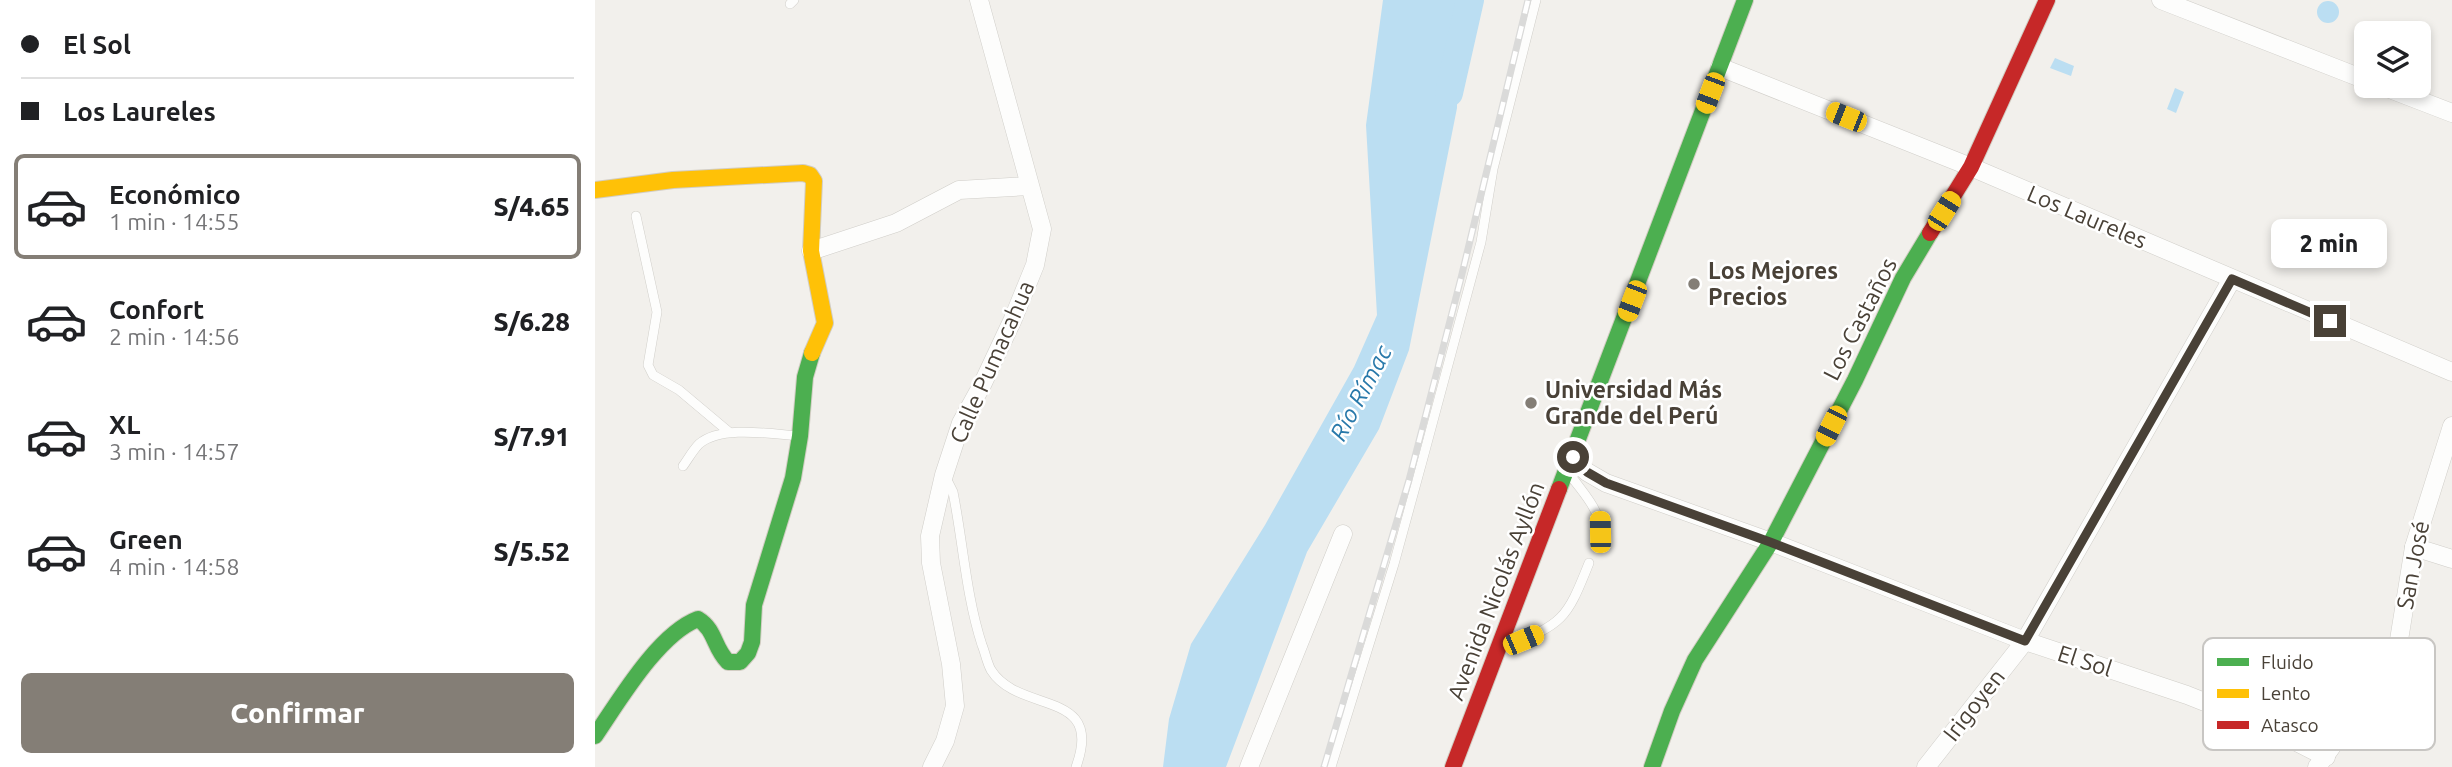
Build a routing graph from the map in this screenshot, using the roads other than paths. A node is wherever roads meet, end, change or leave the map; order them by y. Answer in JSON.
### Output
{"nodes":[{"id":1,"x":979,"y":0,"type":"edge"},
{"id":2,"x":1536,"y":0,"type":"edge"},
{"id":3,"x":1745,"y":0,"type":"edge"},
{"id":4,"x":2047,"y":0,"type":"edge"},
{"id":5,"x":2161,"y":0,"type":"edge"},
{"id":6,"x":1720,"y":67,"type":"junction"},
{"id":7,"x":2354,"y":75,"type":"edge"},
{"id":8,"x":2413,"y":98,"type":"edge"},
{"id":9,"x":2452,"y":113,"type":"edge"},
{"id":10,"x":1971,"y":167,"type":"junction"},
{"id":11,"x":1030,"y":186,"type":"junction"},
{"id":12,"x":595,"y":190,"type":"edge"},
{"id":13,"x":636,"y":216,"type":"dead end"},
{"id":14,"x":811,"y":251,"type":"junction"},
{"id":15,"x":2232,"y":279,"type":"junction"},
{"id":16,"x":2452,"y":372,"type":"edge"},
{"id":17,"x":2452,"y":426,"type":"edge"},
{"id":18,"x":729,"y":432,"type":"junction"},
{"id":19,"x":800,"y":436,"type":"junction"},
{"id":20,"x":1570,"y":463,"type":"junction"},
{"id":21,"x":683,"y":466,"type":"dead end"},
{"id":22,"x":944,"y":475,"type":"junction"},
{"id":23,"x":1343,"y":534,"type":"dead end"},
{"id":24,"x":1770,"y":542,"type":"junction"},
{"id":25,"x":1597,"y":545,"type":"dead end"},
{"id":26,"x":2414,"y":547,"type":"junction"},
{"id":27,"x":2452,"y":559,"type":"edge"},
{"id":28,"x":1589,"y":563,"type":"dead end"},
{"id":29,"x":2399,"y":638,"type":"edge"},
{"id":30,"x":2025,"y":641,"type":"junction"},
{"id":31,"x":1498,"y":651,"type":"junction"},
{"id":32,"x":2203,"y":701,"type":"edge"},
{"id":33,"x":595,"y":736,"type":"edge"},
{"id":34,"x":2303,"y":750,"type":"edge"},
{"id":35,"x":2322,"y":762,"type":"edge"},
{"id":36,"x":932,"y":767,"type":"edge"},
{"id":37,"x":1076,"y":767,"type":"edge"},
{"id":38,"x":1249,"y":767,"type":"edge"},
{"id":39,"x":1331,"y":767,"type":"edge"},
{"id":40,"x":1453,"y":767,"type":"edge"},
{"id":41,"x":1652,"y":767,"type":"edge"},
{"id":42,"x":1926,"y":767,"type":"edge"}],
"edges":[{"from":1,"to":11,"type":"street","name":"Calle Pumacahua"},
{"from":2,"to":39,"type":"lane"},
{"from":3,"to":6,"type":"main road","name":"Avenida Nicolás Ayllón"},
{"from":4,"to":10,"type":"main road","name":"Los Castaños"},
{"from":5,"to":7,"type":"street"},
{"from":6,"to":10,"type":"street","name":"Los Laureles"},
{"from":6,"to":20,"type":"main road","name":"Avenida Nicolás Ayllón"},
{"from":8,"to":9,"type":"street"},
{"from":10,"to":15,"type":"street","name":"Los Laureles"},
{"from":10,"to":24,"type":"main road","name":"Los Castaños"},
{"from":11,"to":14,"type":"street"},
{"from":11,"to":22,"type":"street","name":"Calle Pumacahua"},
{"from":12,"to":14,"type":"main road"},
{"from":13,"to":18,"type":"lane"},
{"from":14,"to":19,"type":"main road"},
{"from":15,"to":16,"type":"street","name":"Los Laureles"},
{"from":15,"to":30,"type":"street","name":"Irigoyen"},
{"from":17,"to":26,"type":"street","name":"San José"},
{"from":18,"to":19,"type":"lane"},
{"from":18,"to":21,"type":"lane"},
{"from":19,"to":33,"type":"main road"},
{"from":20,"to":24,"type":"street","name":"El Sol"},
{"from":20,"to":25,"type":"lane"},
{"from":20,"to":31,"type":"main road","name":"Avenida Nicolás Ayllón"},
{"from":22,"to":36,"type":"street","name":"Calle Pumacahua"},
{"from":22,"to":37,"type":"lane"},
{"from":23,"to":38,"type":"street"},
{"from":24,"to":30,"type":"street","name":"El Sol"},
{"from":24,"to":41,"type":"main road","name":"Los Castaños"},
{"from":26,"to":27,"type":"street"},
{"from":26,"to":29,"type":"street","name":"San José"},
{"from":28,"to":31,"type":"lane"},
{"from":30,"to":32,"type":"street","name":"El Sol"},
{"from":30,"to":42,"type":"street","name":"Irigoyen"},
{"from":31,"to":40,"type":"main road","name":"Avenida Nicolás Ayllón"},
{"from":34,"to":35,"type":"street","name":"El Sol"}]}
